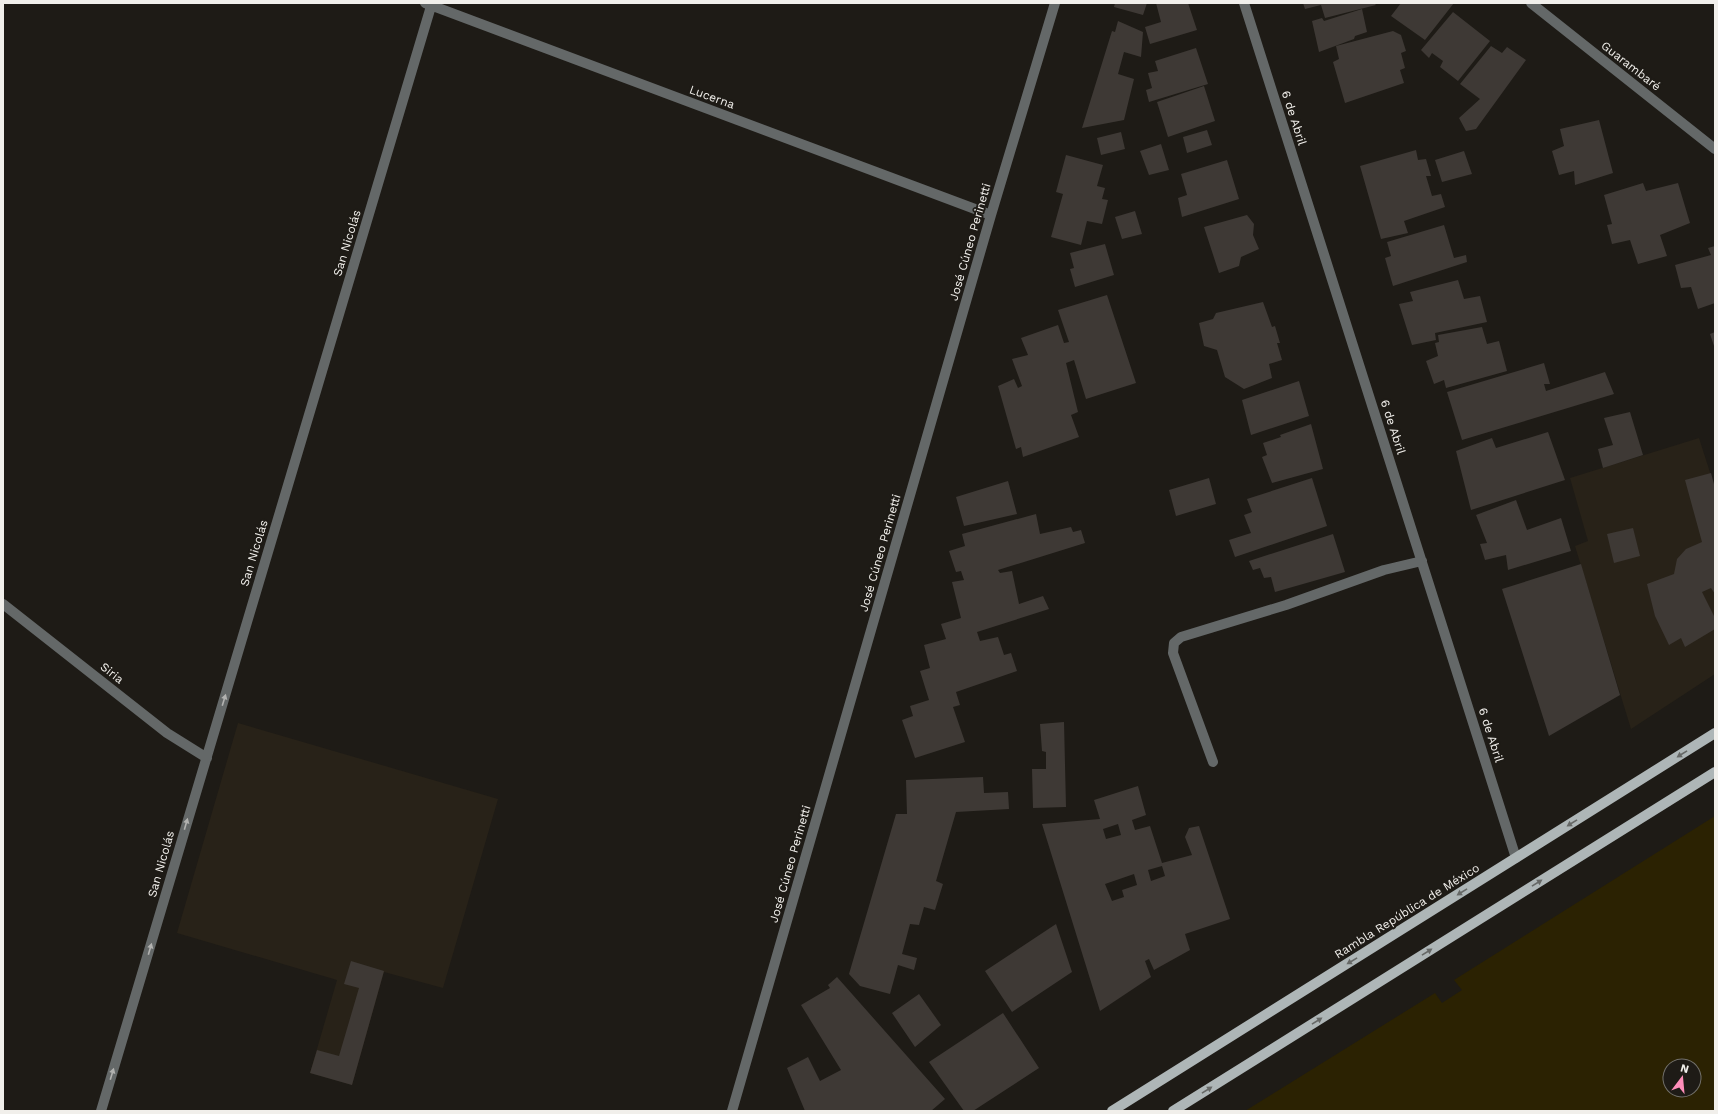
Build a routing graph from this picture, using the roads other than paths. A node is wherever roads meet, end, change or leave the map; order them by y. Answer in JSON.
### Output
{"nodes":[{"id":1,"x":1055,"y":3,"type":"edge"},
{"id":2,"x":1244,"y":3,"type":"edge"},
{"id":3,"x":1531,"y":3,"type":"edge"},
{"id":4,"x":429,"y":4,"type":"edge"},
{"id":5,"x":1715,"y":149,"type":"edge"},
{"id":6,"x":991,"y":215,"type":"junction"},
{"id":7,"x":1422,"y":562,"type":"junction"},
{"id":8,"x":3,"y":604,"type":"edge"},
{"id":9,"x":1715,"y":733,"type":"edge"},
{"id":10,"x":207,"y":758,"type":"junction"},
{"id":11,"x":1213,"y":762,"type":"dead end"},
{"id":12,"x":1715,"y":772,"type":"edge"},
{"id":13,"x":1516,"y":858,"type":"junction"},
{"id":14,"x":101,"y":1111,"type":"edge"},
{"id":15,"x":732,"y":1111,"type":"edge"},
{"id":16,"x":1112,"y":1111,"type":"edge"},
{"id":17,"x":1174,"y":1111,"type":"edge"}],
"edges":[{"from":1,"to":6,"type":"street","name":"José Cúneo Perinetti"},
{"from":2,"to":7,"type":"street","name":"6 de Abril"},
{"from":3,"to":5,"type":"street","name":"Guarambaré"},
{"from":4,"to":6,"type":"street","name":"Lucerna"},
{"from":10,"to":4,"type":"street","name":"San Nicolás","one_way":true},
{"from":6,"to":15,"type":"street","name":"José Cúneo Perinetti"},
{"from":7,"to":11,"type":"street"},
{"from":7,"to":13,"type":"street","name":"6 de Abril"},
{"from":8,"to":10,"type":"street","name":"Siria"},
{"from":9,"to":13,"type":"main road","name":"Rambla República de México","one_way":true},
{"from":14,"to":10,"type":"street","name":"San Nicolás","one_way":true},
{"from":17,"to":12,"type":"main road","one_way":true},
{"from":13,"to":16,"type":"main road","name":"Rambla República de México","one_way":true}]}
